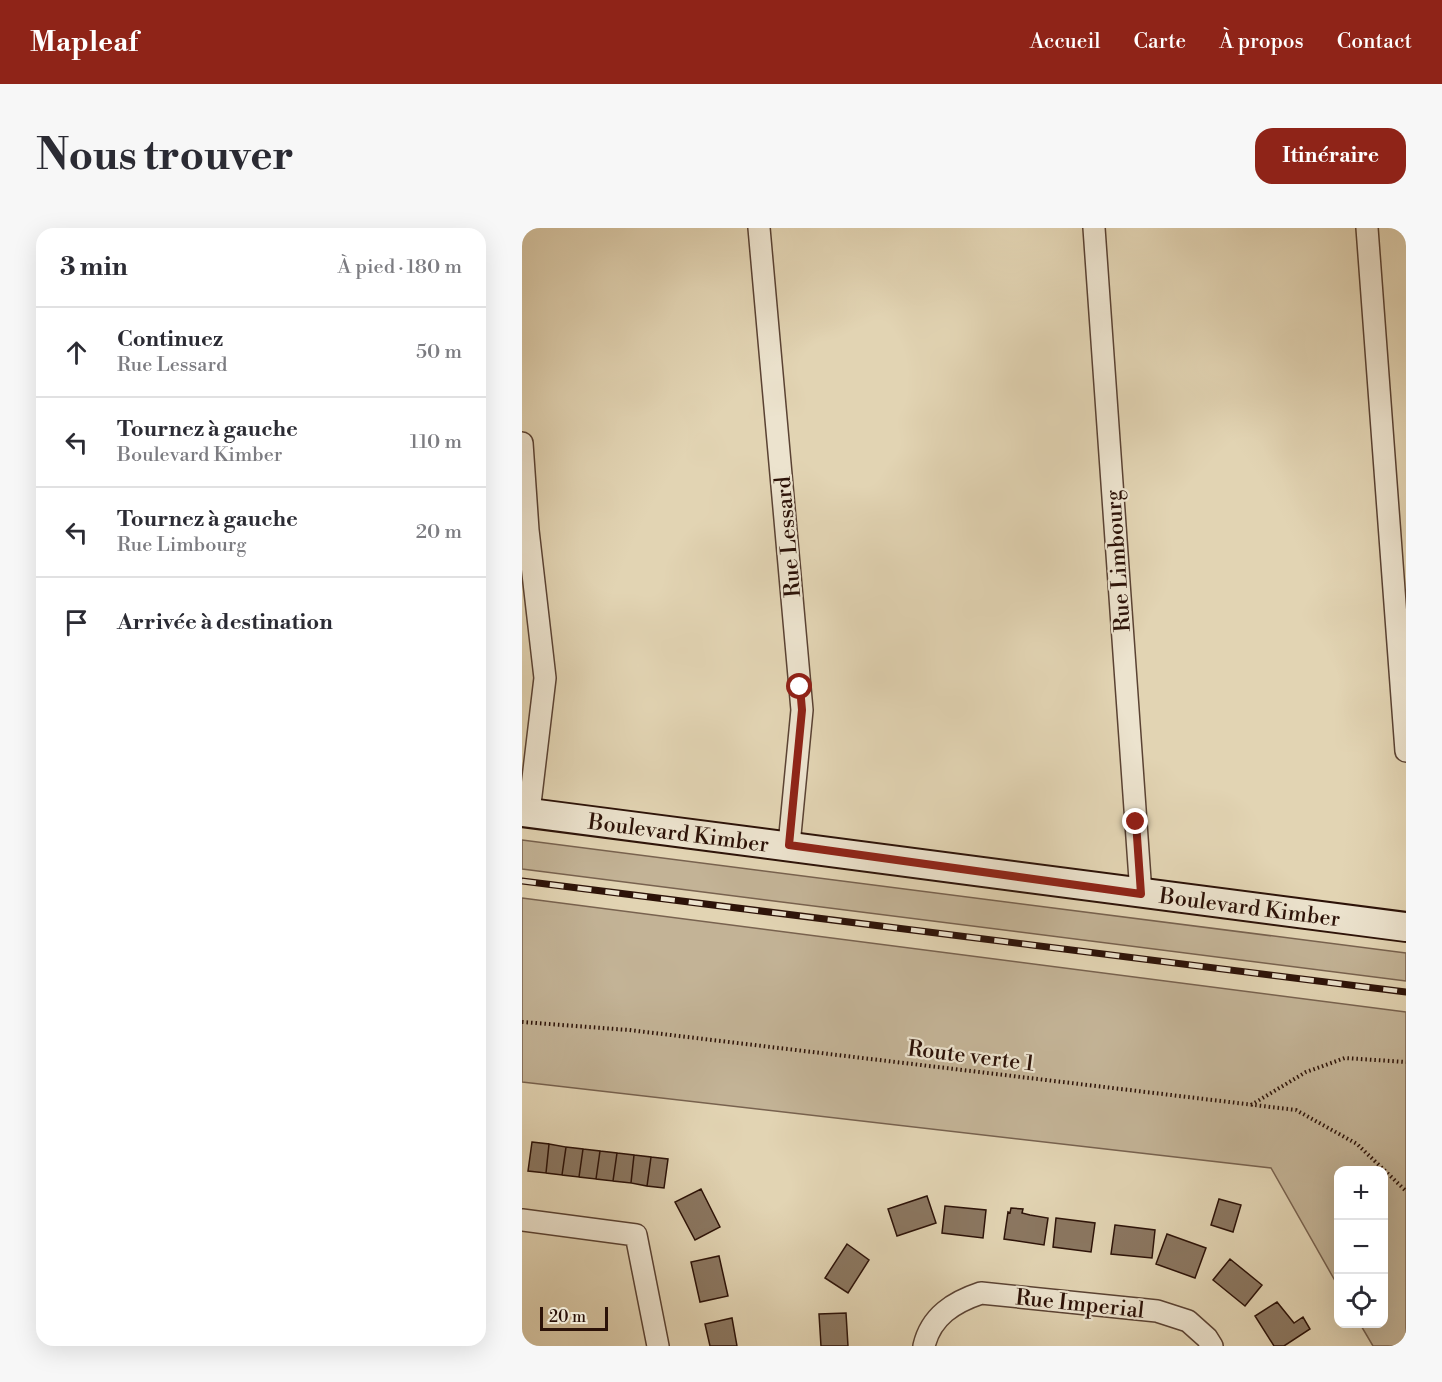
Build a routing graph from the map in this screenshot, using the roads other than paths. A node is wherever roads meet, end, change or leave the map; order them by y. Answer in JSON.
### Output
{"nodes":[{"id":1,"x":759,"y":228,"type":"edge"},
{"id":2,"x":1094,"y":228,"type":"edge"},
{"id":3,"x":1367,"y":228,"type":"edge"},
{"id":4,"x":522,"y":443,"type":"edge"},
{"id":5,"x":525,"y":530,"type":"edge"},
{"id":6,"x":1406,"y":751,"type":"edge"},
{"id":7,"x":526,"y":812,"type":"edge"},
{"id":8,"x":789,"y":845,"type":"junction"},
{"id":9,"x":1141,"y":894,"type":"junction"},
{"id":10,"x":1406,"y":927,"type":"edge"},
{"id":11,"x":522,"y":1220,"type":"edge"},
{"id":12,"x":658,"y":1346,"type":"edge"},
{"id":13,"x":924,"y":1346,"type":"edge"},
{"id":14,"x":1212,"y":1346,"type":"edge"}],
"edges":[{"from":1,"to":8,"type":"street","name":"Rue Lessard"},
{"from":2,"to":9,"type":"street","name":"Rue Limbourg"},
{"from":3,"to":6,"type":"street"},
{"from":4,"to":5,"type":"street"},
{"from":5,"to":7,"type":"street"},
{"from":7,"to":8,"type":"street","name":"Boulevard Kimber"},
{"from":8,"to":9,"type":"street","name":"Boulevard Kimber"},
{"from":9,"to":10,"type":"street","name":"Boulevard Kimber"},
{"from":11,"to":12,"type":"street"},
{"from":13,"to":14,"type":"street","name":"Rue Imperial"}]}
